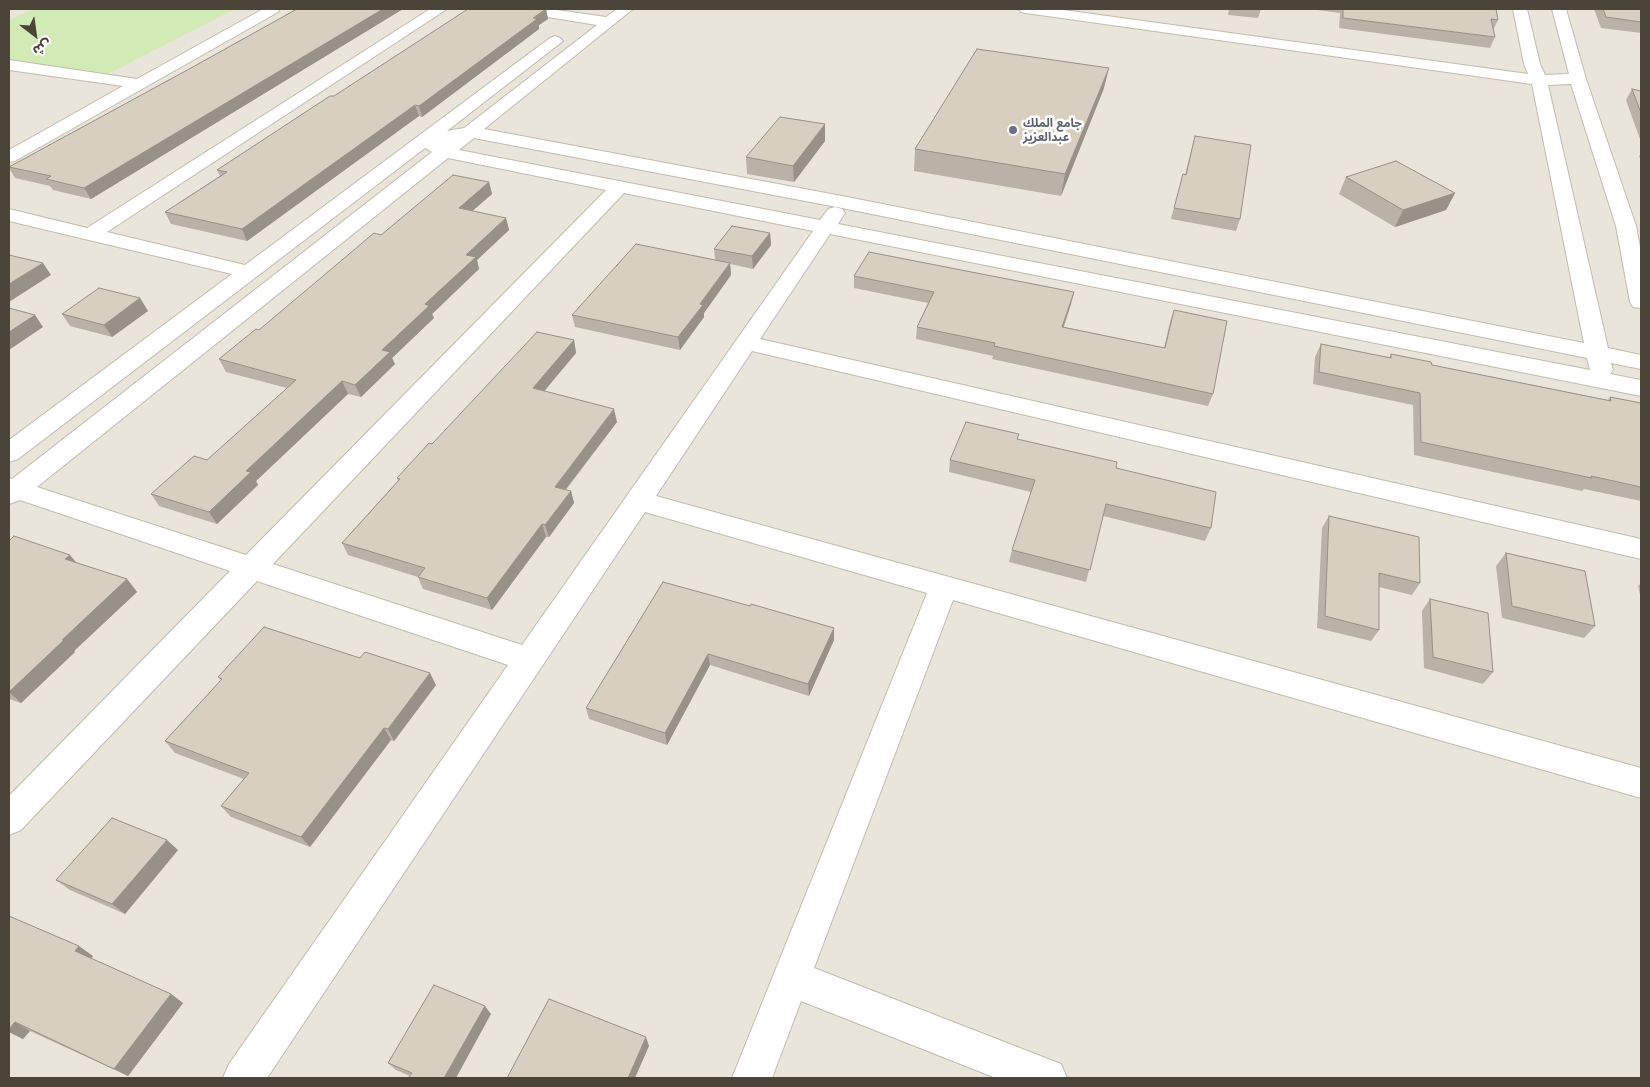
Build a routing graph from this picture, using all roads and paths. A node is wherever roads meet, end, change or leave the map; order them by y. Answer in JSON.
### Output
{"nodes":[{"id":1,"x":273,"y":9,"type":"edge"},
{"id":2,"x":440,"y":9,"type":"edge"},
{"id":3,"x":523,"y":9,"type":"edge"},
{"id":4,"x":626,"y":9,"type":"edge"},
{"id":5,"x":1026,"y":9,"type":"edge"},
{"id":6,"x":1120,"y":9,"type":"edge"},
{"id":7,"x":1520,"y":9,"type":"edge"},
{"id":8,"x":1559,"y":9,"type":"edge"},
{"id":9,"x":597,"y":16,"type":"edge"},
{"id":10,"x":1493,"y":58,"type":"dead end"},
{"id":11,"x":1512,"y":61,"type":"dead end"},
{"id":12,"x":9,"y":65,"type":"edge"},
{"id":13,"x":1535,"y":72,"type":"junction"},
{"id":14,"x":1578,"y":79,"type":"junction"},
{"id":15,"x":139,"y":84,"type":"junction"},
{"id":16,"x":470,"y":132,"type":"junction"},
{"id":17,"x":424,"y":140,"type":"junction"},
{"id":18,"x":444,"y":152,"type":"junction"},
{"id":19,"x":9,"y":157,"type":"edge"},
{"id":20,"x":620,"y":186,"type":"junction"},
{"id":21,"x":842,"y":202,"type":"junction"},
{"id":22,"x":9,"y":215,"type":"edge"},
{"id":23,"x":826,"y":226,"type":"junction"},
{"id":24,"x":1633,"y":228,"type":"edge"},
{"id":25,"x":91,"y":234,"type":"junction"},
{"id":26,"x":249,"y":272,"type":"junction"},
{"id":27,"x":1641,"y":302,"type":"edge"},
{"id":28,"x":746,"y":343,"type":"junction"},
{"id":29,"x":1598,"y":354,"type":"junction"},
{"id":30,"x":1641,"y":362,"type":"edge"},
{"id":31,"x":1602,"y":381,"type":"junction"},
{"id":32,"x":1641,"y":388,"type":"edge"},
{"id":33,"x":14,"y":444,"type":"edge"},
{"id":34,"x":62,"y":453,"type":"junction"},
{"id":35,"x":11,"y":490,"type":"edge"},
{"id":36,"x":638,"y":500,"type":"junction"},
{"id":37,"x":1641,"y":549,"type":"edge"},
{"id":38,"x":252,"y":568,"type":"junction"},
{"id":39,"x":944,"y":587,"type":"junction"},
{"id":40,"x":529,"y":660,"type":"junction"},
{"id":41,"x":1641,"y":783,"type":"edge"},
{"id":42,"x":9,"y":819,"type":"edge"},
{"id":43,"x":791,"y":978,"type":"junction"},
{"id":44,"x":243,"y":1078,"type":"edge"},
{"id":45,"x":752,"y":1078,"type":"edge"},
{"id":46,"x":1047,"y":1078,"type":"edge"}],
"edges":[{"from":1,"to":15,"type":"street"},
{"from":2,"to":25,"type":"street"},
{"from":3,"to":9,"type":"street"},
{"from":4,"to":9,"type":"street"},
{"from":5,"to":13,"type":"street"},
{"from":6,"to":10,"type":"street"},
{"from":7,"to":13,"type":"street"},
{"from":8,"to":14,"type":"street"},
{"from":9,"to":16,"type":"street"},
{"from":9,"to":17,"type":"street"},
{"from":11,"to":13,"type":"street"},
{"from":12,"to":15,"type":"street"},
{"from":13,"to":14,"type":"street"},
{"from":13,"to":29,"type":"street"},
{"from":14,"to":24,"type":"street"},
{"from":15,"to":19,"type":"street"},
{"from":16,"to":17,"type":"street"},
{"from":16,"to":18,"type":"street"},
{"from":16,"to":21,"type":"street"},
{"from":17,"to":18,"type":"street"},
{"from":17,"to":26,"type":"street"},
{"from":18,"to":20,"type":"street"},
{"from":18,"to":34,"type":"street"},
{"from":20,"to":23,"type":"street"},
{"from":20,"to":38,"type":"street"},
{"from":21,"to":23,"type":"street"},
{"from":21,"to":29,"type":"street"},
{"from":22,"to":25,"type":"street"},
{"from":23,"to":28,"type":"street"},
{"from":23,"to":31,"type":"street"},
{"from":24,"to":27,"type":"street"},
{"from":25,"to":26,"type":"street"},
{"from":26,"to":33,"type":"street"},
{"from":28,"to":36,"type":"street"},
{"from":28,"to":37,"type":"street"},
{"from":29,"to":30,"type":"street"},
{"from":29,"to":31,"type":"street"},
{"from":31,"to":32,"type":"street"},
{"from":33,"to":34,"type":"street"},
{"from":34,"to":35,"type":"street"},
{"from":35,"to":38,"type":"street"},
{"from":36,"to":39,"type":"street"},
{"from":36,"to":40,"type":"street"},
{"from":38,"to":40,"type":"street"},
{"from":38,"to":42,"type":"street"},
{"from":39,"to":41,"type":"street"},
{"from":39,"to":43,"type":"street"},
{"from":40,"to":44,"type":"street"},
{"from":43,"to":45,"type":"street"},
{"from":43,"to":46,"type":"street"}]}
